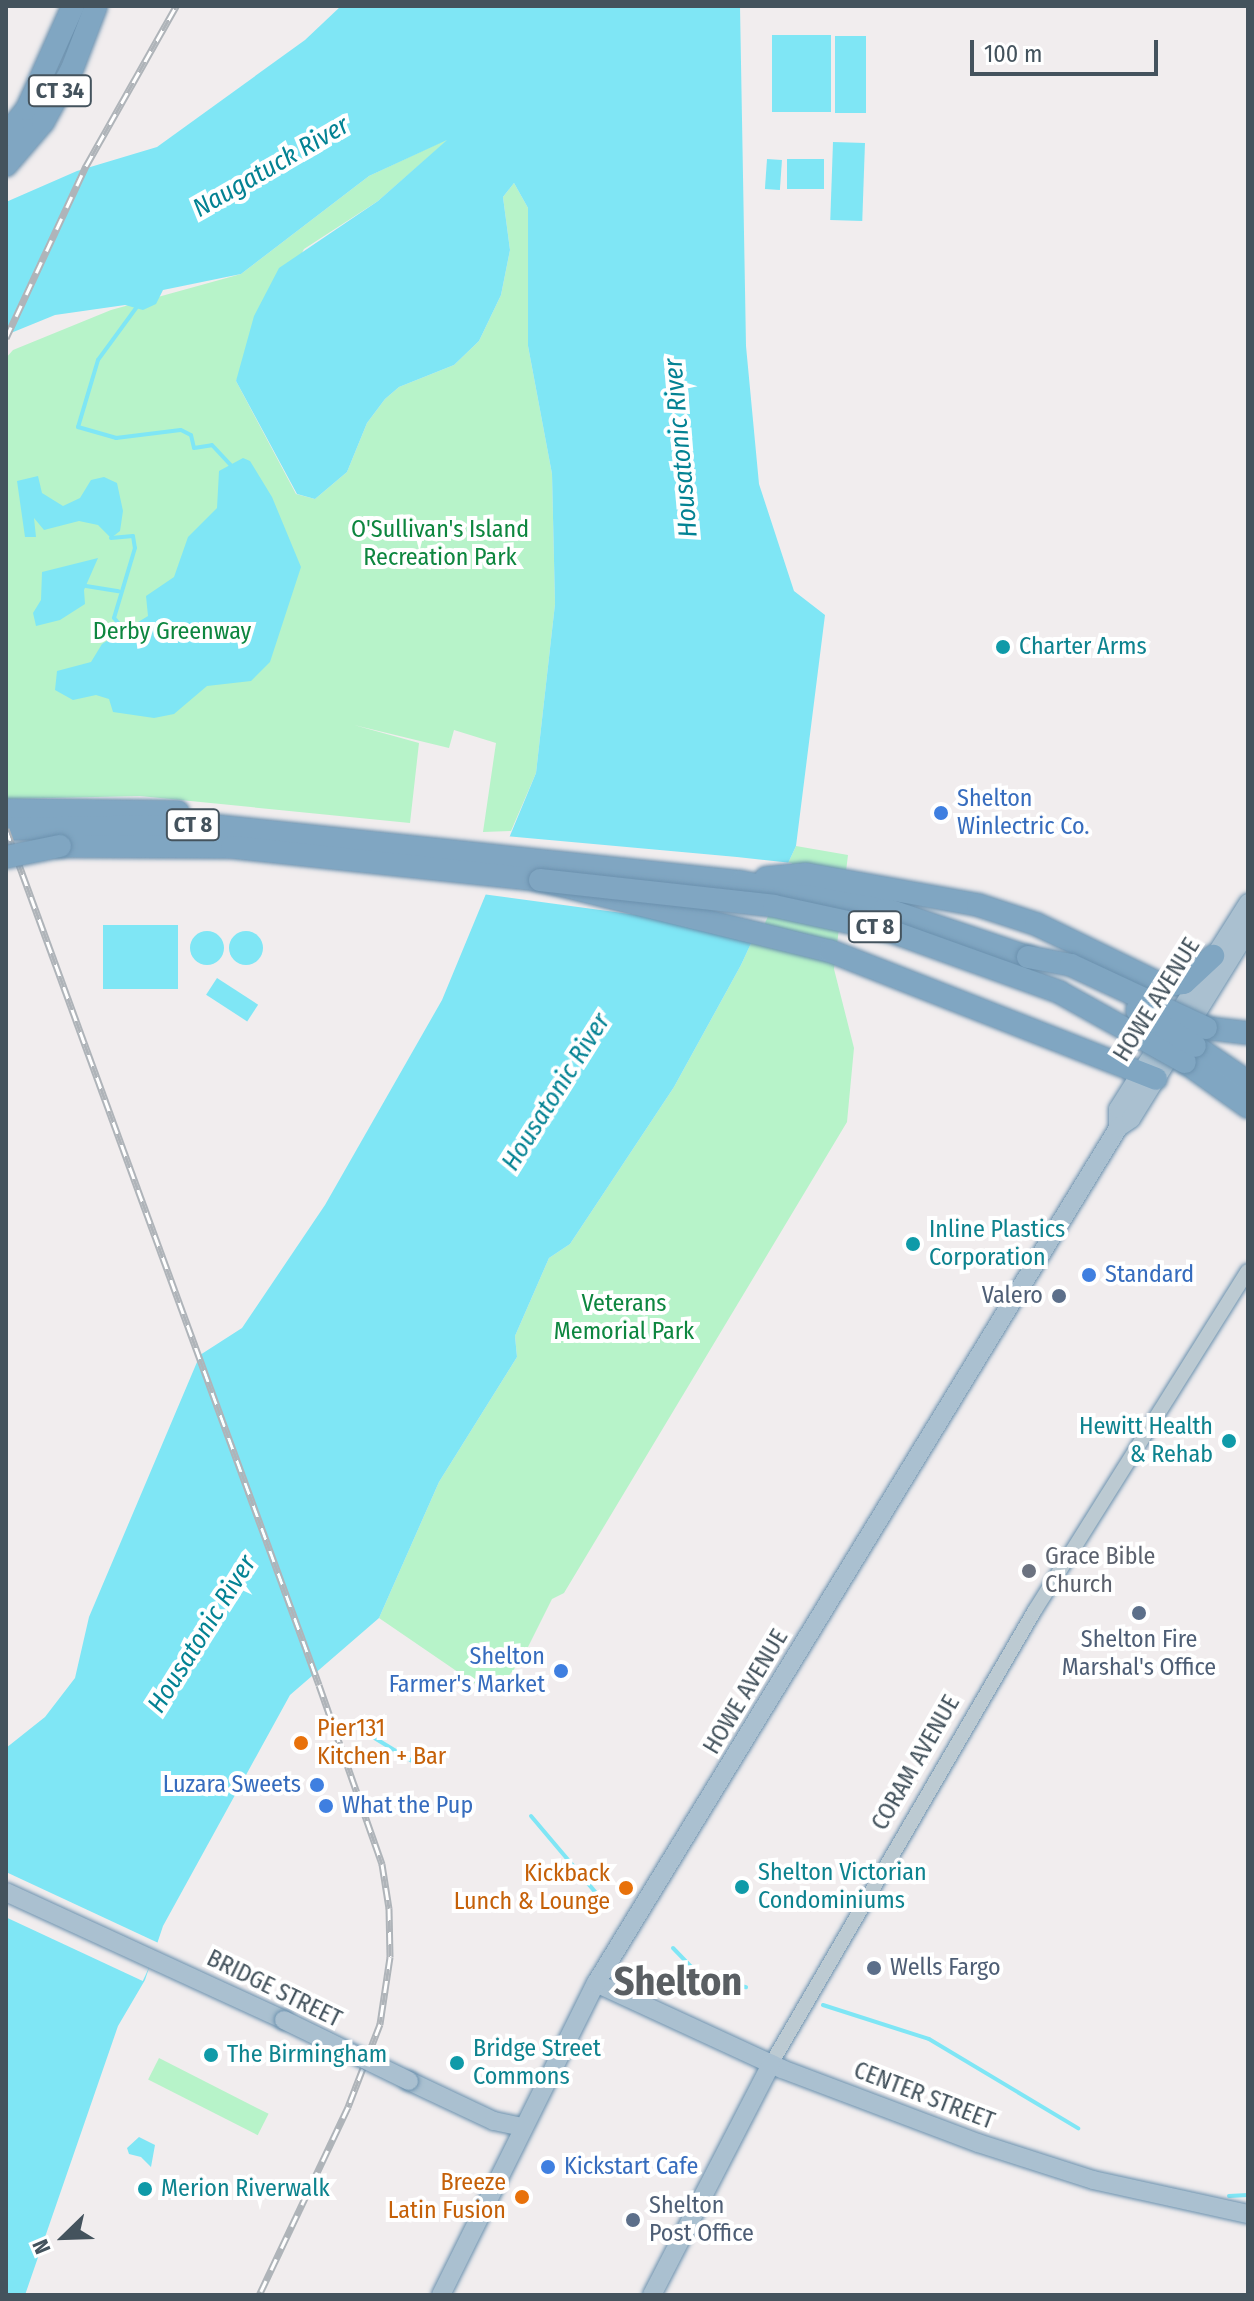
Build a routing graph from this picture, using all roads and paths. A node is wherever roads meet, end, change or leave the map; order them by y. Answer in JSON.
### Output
{"nodes":[{"id":1,"x":73,"y":6,"type":"edge"},
{"id":2,"x":96,"y":6,"type":"edge"},
{"id":3,"x":6,"y":135,"type":"edge"},
{"id":4,"x":6,"y":165,"type":"edge"},
{"id":5,"x":6,"y":810,"type":"edge"},
{"id":6,"x":60,"y":826,"type":"junction"},
{"id":7,"x":6,"y":829,"type":"edge"},
{"id":8,"x":324,"y":847,"type":"junction"},
{"id":9,"x":6,"y":848,"type":"edge"},
{"id":10,"x":6,"y":857,"type":"edge"},
{"id":11,"x":540,"y":880,"type":"junction"},
{"id":12,"x":741,"y":882,"type":"junction"},
{"id":13,"x":1248,"y":903,"type":"edge"},
{"id":14,"x":1248,"y":930,"type":"edge"},
{"id":15,"x":1213,"y":956,"type":"junction"},
{"id":16,"x":1248,"y":1033,"type":"edge"},
{"id":17,"x":1195,"y":1045,"type":"junction"},
{"id":18,"x":1147,"y":1078,"type":"junction"},
{"id":19,"x":1248,"y":1082,"type":"edge"},
{"id":20,"x":1248,"y":1107,"type":"edge"},
{"id":21,"x":1248,"y":1271,"type":"edge"},
{"id":22,"x":6,"y":1892,"type":"edge"},
{"id":23,"x":596,"y":1983,"type":"junction"},
{"id":24,"x":771,"y":2064,"type":"junction"},
{"id":25,"x":522,"y":2127,"type":"junction"},
{"id":26,"x":1248,"y":2214,"type":"edge"},
{"id":27,"x":441,"y":2295,"type":"edge"},
{"id":28,"x":652,"y":2295,"type":"edge"}],
"edges":[{"from":1,"to":3,"type":"highway","number":"CT 34"},
{"from":2,"to":4,"type":"highway","number":"CT 34"},
{"from":5,"to":6,"type":"highway"},
{"from":6,"to":7,"type":"highway","number":"CT 8"},
{"from":6,"to":8,"type":"highway","number":"CT 8"},
{"from":6,"to":8,"type":"highway"},
{"from":6,"to":9,"type":"highway","number":"CT 8","bridge":true},
{"from":6,"to":10,"type":"highway","bridge":true},
{"from":8,"to":11,"type":"highway","number":"CT 8"},
{"from":8,"to":12,"type":"highway","number":"CT 8"},
{"from":11,"to":17,"type":"highway","number":"CT 8","bridge":true},
{"from":11,"to":18,"type":"highway","bridge":true},
{"from":12,"to":15,"type":"highway"},
{"from":12,"to":17,"type":"highway","number":"CT 8","bridge":true},
{"from":13,"to":15,"type":"main road","name":"HOWE AVENUE"},
{"from":14,"to":18,"type":"main road","name":"HOWE AVENUE"},
{"from":15,"to":18,"type":"main road","name":"HOWE AVENUE"},
{"from":16,"to":17,"type":"highway"},
{"from":17,"to":19,"type":"highway","number":"CT 8"},
{"from":17,"to":20,"type":"highway","number":"CT 8"},
{"from":18,"to":23,"type":"main road","name":"HOWE AVENUE"},
{"from":21,"to":24,"type":"street","name":"CORAM AVENUE"},
{"from":22,"to":25,"type":"main road","name":"BRIDGE STREET","bridge":true},
{"from":23,"to":24,"type":"main road","name":"CENTER STREET"},
{"from":23,"to":25,"type":"main road","name":"HOWE AVENUE"},
{"from":24,"to":26,"type":"main road","name":"CENTER STREET"},
{"from":24,"to":28,"type":"main road","name":"CORAM AVENUE"},
{"from":25,"to":27,"type":"main road","name":"HOWE AVENUE"}]}
